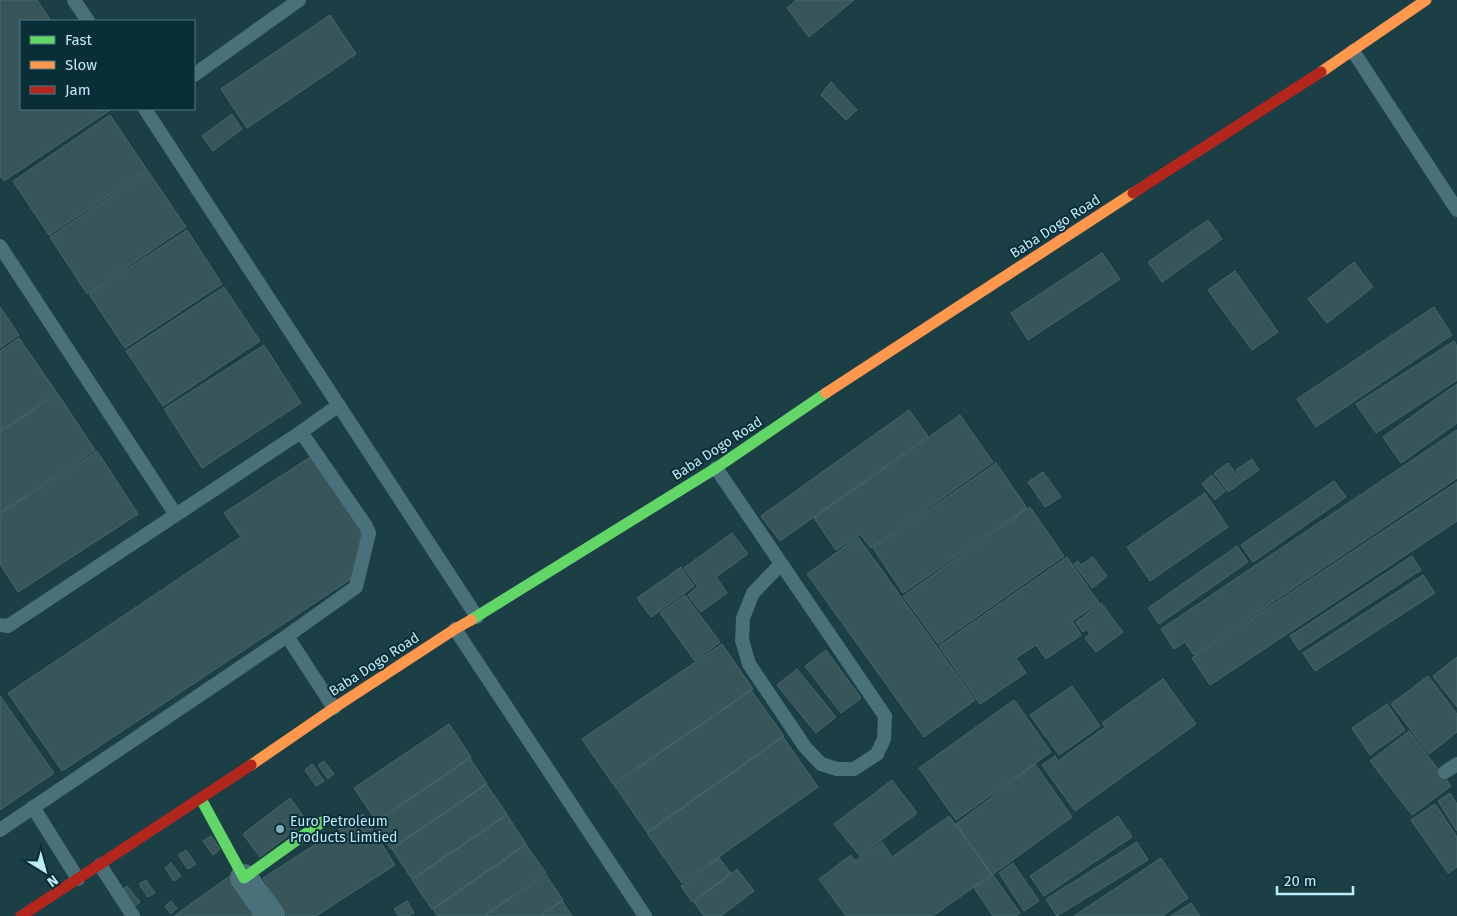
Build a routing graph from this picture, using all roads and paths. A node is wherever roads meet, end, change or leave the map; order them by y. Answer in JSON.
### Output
{"nodes":[{"id":1,"x":74,"y":0,"type":"edge"},
{"id":2,"x":299,"y":0,"type":"edge"},
{"id":3,"x":1426,"y":0,"type":"edge"},
{"id":4,"x":87,"y":20,"type":"edge"},
{"id":5,"x":1353,"y":51,"type":"junction"},
{"id":6,"x":195,"y":74,"type":"edge"},
{"id":7,"x":147,"y":110,"type":"edge"},
{"id":8,"x":1457,"y":210,"type":"edge"},
{"id":9,"x":0,"y":246,"type":"edge"},
{"id":10,"x":339,"y":405,"type":"junction"},
{"id":11,"x":302,"y":432,"type":"junction"},
{"id":12,"x":716,"y":468,"type":"junction"},
{"id":13,"x":176,"y":515,"type":"junction"},
{"id":14,"x":780,"y":564,"type":"junction"},
{"id":15,"x":477,"y":617,"type":"junction"},
{"id":16,"x":0,"y":625,"type":"edge"},
{"id":17,"x":455,"y":629,"type":"junction"},
{"id":18,"x":287,"y":636,"type":"junction"},
{"id":19,"x":334,"y":708,"type":"junction"},
{"id":20,"x":201,"y":799,"type":"junction"},
{"id":21,"x":33,"y":808,"type":"junction"},
{"id":22,"x":322,"y":822,"type":"dead end"},
{"id":23,"x":0,"y":830,"type":"edge"},
{"id":24,"x":100,"y":865,"type":"junction"},
{"id":25,"x":244,"y":878,"type":"junction"},
{"id":26,"x":78,"y":879,"type":"junction"},
{"id":27,"x":21,"y":916,"type":"edge"},
{"id":28,"x":133,"y":916,"type":"edge"},
{"id":29,"x":270,"y":916,"type":"edge"},
{"id":30,"x":645,"y":916,"type":"edge"}],
"edges":[{"from":1,"to":4,"type":"lane"},
{"from":2,"to":6,"type":"lane"},
{"from":3,"to":5,"type":"street","name":"Baba Dogo Road"},
{"from":5,"to":8,"type":"lane"},
{"from":5,"to":12,"type":"street","name":"Baba Dogo Road"},
{"from":7,"to":10,"type":"lane"},
{"from":9,"to":13,"type":"lane"},
{"from":10,"to":11,"type":"lane"},
{"from":10,"to":15,"type":"lane"},
{"from":11,"to":13,"type":"lane"},
{"from":11,"to":18,"type":"lane"},
{"from":12,"to":14,"type":"lane"},
{"from":12,"to":15,"type":"street","name":"Baba Dogo Road"},
{"from":13,"to":16,"type":"lane"},
{"from":14,"to":14,"type":"lane"},
{"from":15,"to":17,"type":"street","name":"Baba Dogo Road"},
{"from":17,"to":19,"type":"street","name":"Baba Dogo Road"},
{"from":17,"to":30,"type":"lane"},
{"from":18,"to":19,"type":"lane"},
{"from":18,"to":21,"type":"lane"},
{"from":19,"to":20,"type":"street","name":"Baba Dogo Road"},
{"from":20,"to":24,"type":"street","name":"Baba Dogo Road"},
{"from":20,"to":25,"type":"street"},
{"from":21,"to":23,"type":"lane"},
{"from":21,"to":26,"type":"lane"},
{"from":22,"to":25,"type":"street"},
{"from":24,"to":26,"type":"street","name":"Baba Dogo Road"},
{"from":24,"to":28,"type":"lane"},
{"from":25,"to":29,"type":"street"},
{"from":26,"to":27,"type":"street","name":"Baba Dogo Road"}]}
